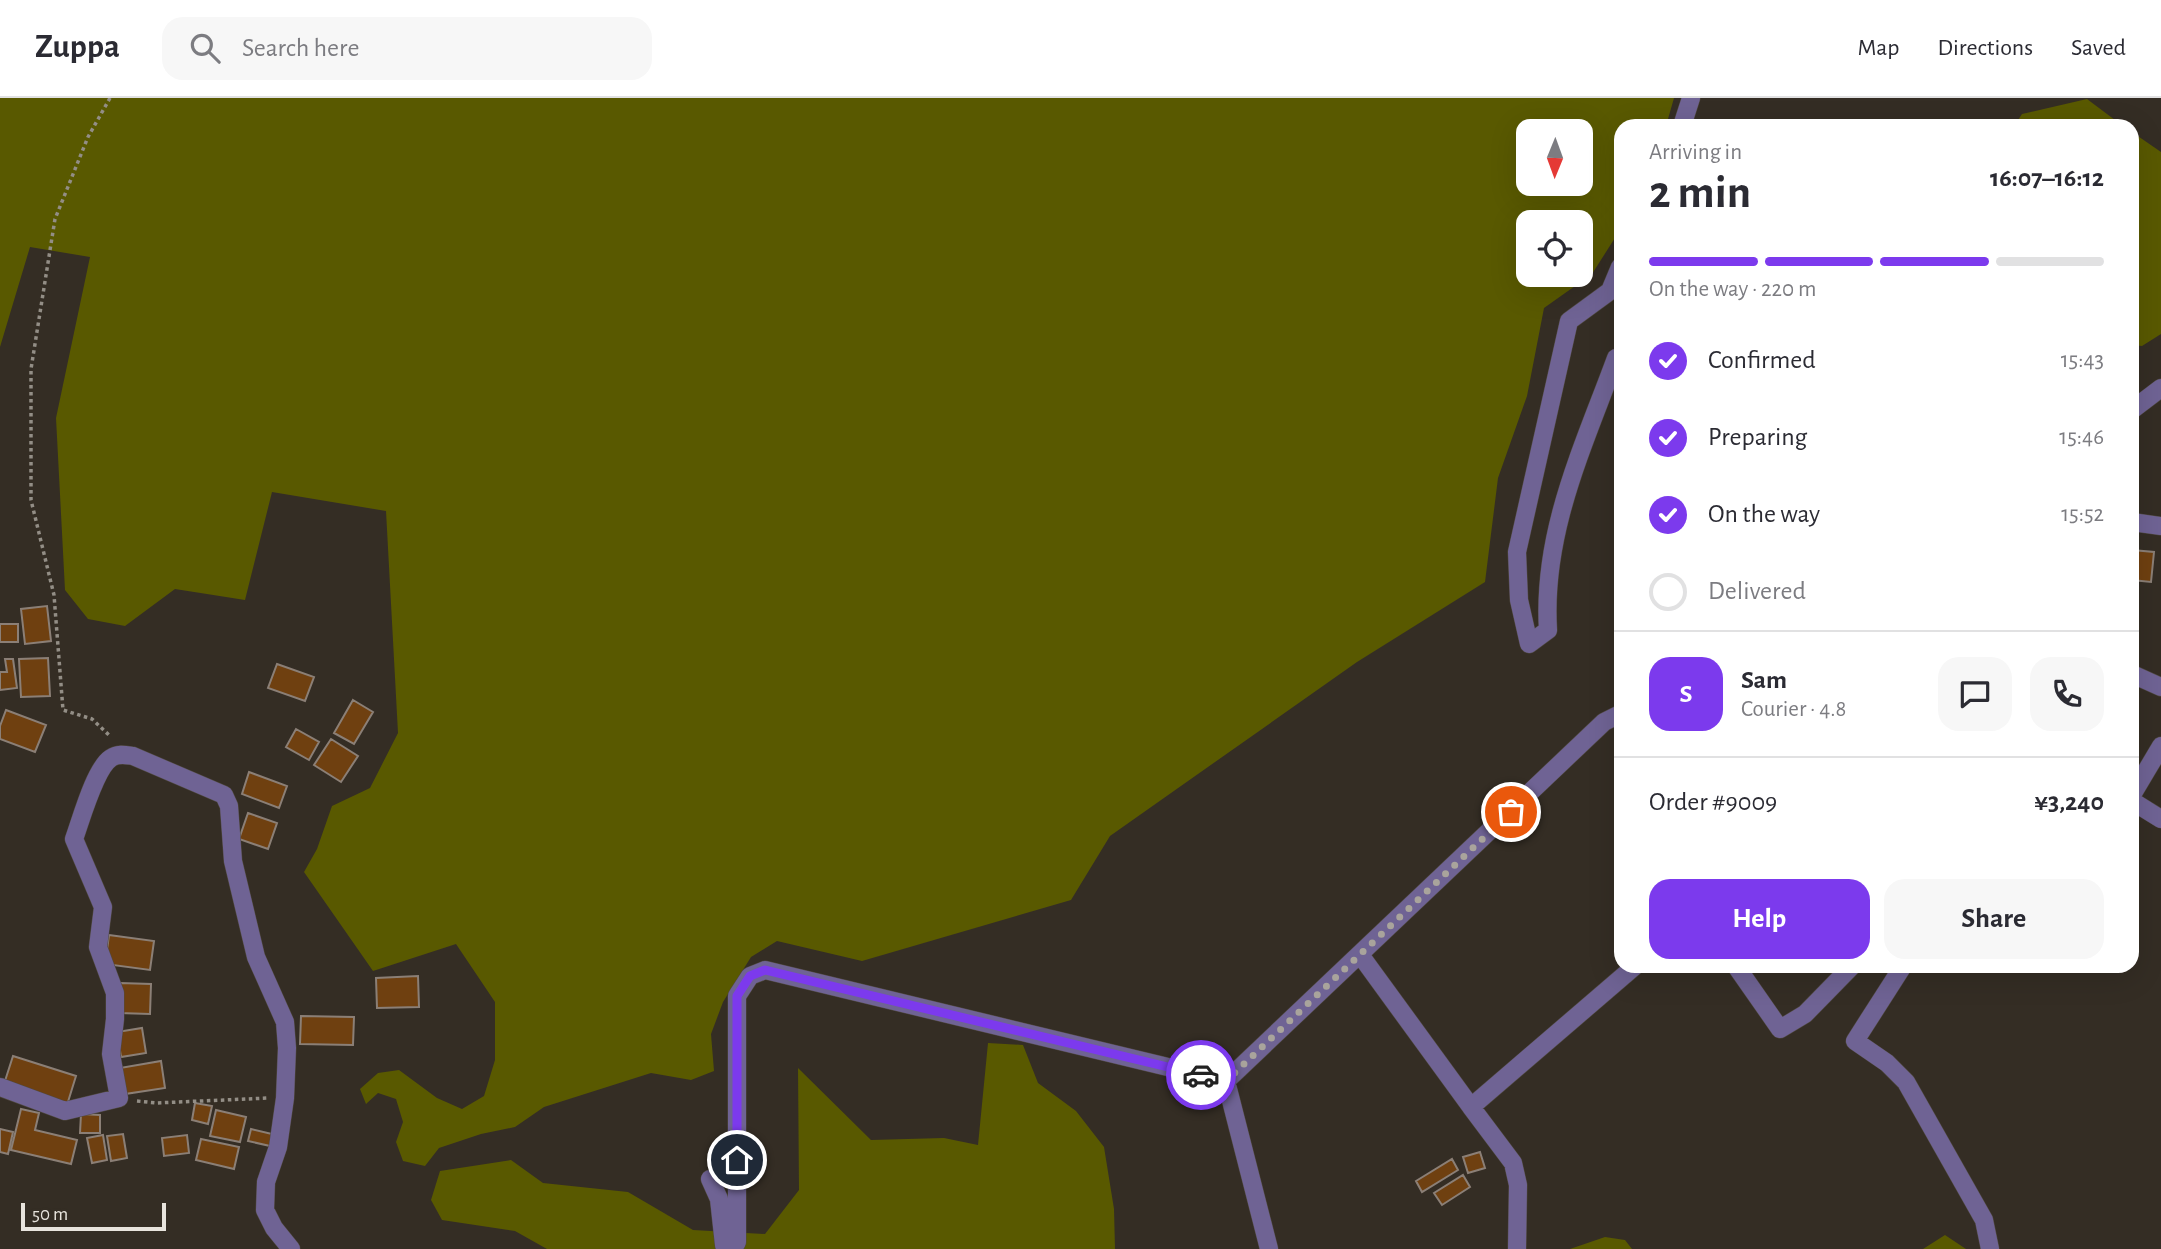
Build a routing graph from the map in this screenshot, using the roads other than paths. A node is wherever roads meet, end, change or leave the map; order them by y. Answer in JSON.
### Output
{"nodes":[{"id":1,"x":1691,"y":98,"type":"edge"},
{"id":2,"x":1684,"y":119,"type":"edge"},
{"id":3,"x":1614,"y":281,"type":"edge"},
{"id":4,"x":1614,"y":363,"type":"edge"},
{"id":5,"x":2161,"y":388,"type":"edge"},
{"id":6,"x":2139,"y":405,"type":"edge"},
{"id":7,"x":2139,"y":523,"type":"edge"},
{"id":8,"x":2161,"y":526,"type":"edge"},
{"id":9,"x":2139,"y":677,"type":"edge"},
{"id":10,"x":2161,"y":687,"type":"edge"},
{"id":11,"x":1614,"y":718,"type":"edge"},
{"id":12,"x":2161,"y":746,"type":"edge"},
{"id":13,"x":2139,"y":782,"type":"edge"},
{"id":14,"x":2139,"y":805,"type":"edge"},
{"id":15,"x":2161,"y":819,"type":"edge"},
{"id":16,"x":1361,"y":956,"type":"junction"},
{"id":17,"x":1627,"y":973,"type":"edge"},
{"id":18,"x":1741,"y":973,"type":"edge"},
{"id":19,"x":1845,"y":973,"type":"edge"},
{"id":20,"x":1899,"y":973,"type":"edge"},
{"id":21,"x":1226,"y":1081,"type":"junction"},
{"id":22,"x":0,"y":1087,"type":"edge"},
{"id":23,"x":1471,"y":1107,"type":"junction"},
{"id":24,"x":710,"y":1179,"type":"dead end"},
{"id":25,"x":291,"y":1249,"type":"edge"},
{"id":26,"x":732,"y":1249,"type":"edge"},
{"id":27,"x":1269,"y":1249,"type":"edge"},
{"id":28,"x":1517,"y":1249,"type":"edge"},
{"id":29,"x":1990,"y":1249,"type":"edge"}],
"edges":[{"from":1,"to":2,"type":"street"},
{"from":3,"to":4,"type":"street"},
{"from":5,"to":6,"type":"street"},
{"from":7,"to":8,"type":"street"},
{"from":9,"to":10,"type":"street"},
{"from":11,"to":16,"type":"street"},
{"from":12,"to":13,"type":"street"},
{"from":14,"to":15,"type":"street"},
{"from":16,"to":21,"type":"street"},
{"from":16,"to":23,"type":"street"},
{"from":17,"to":23,"type":"street"},
{"from":18,"to":19,"type":"street"},
{"from":20,"to":29,"type":"street"},
{"from":21,"to":26,"type":"street"},
{"from":21,"to":27,"type":"street"},
{"from":22,"to":25,"type":"street"},
{"from":23,"to":28,"type":"street"},
{"from":24,"to":26,"type":"street"}]}
